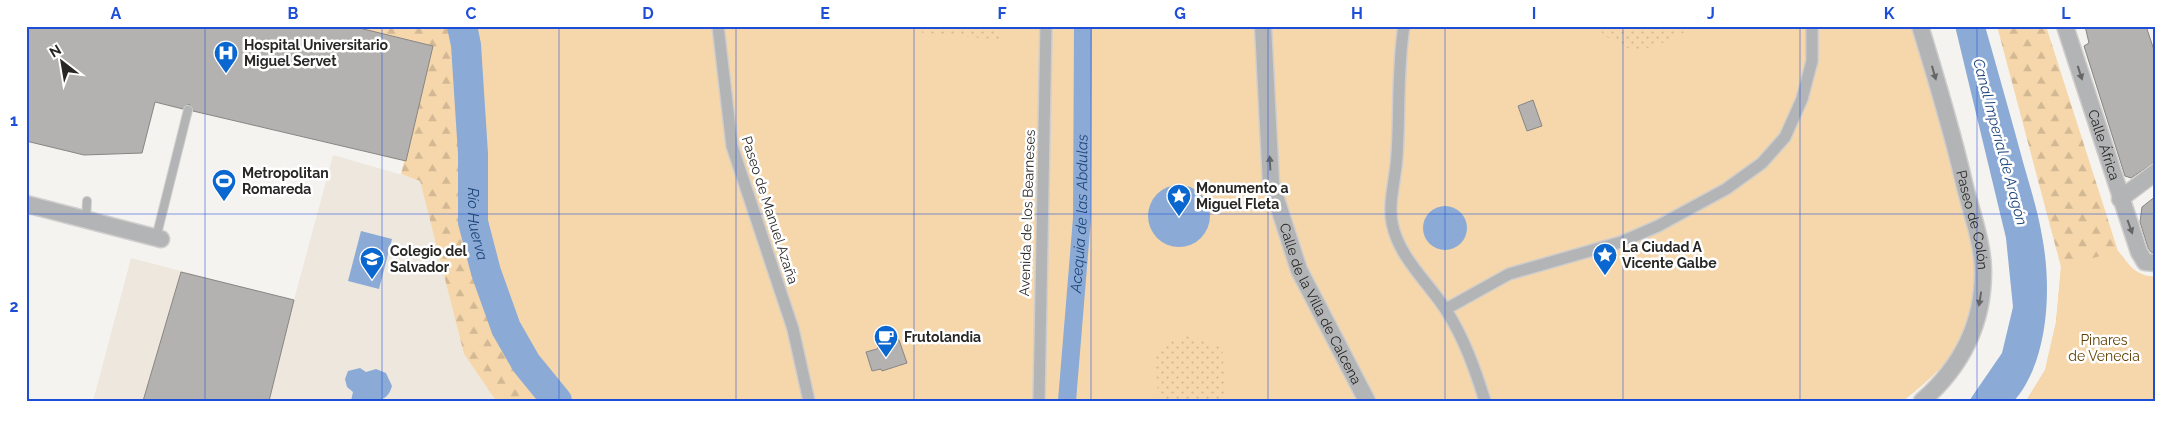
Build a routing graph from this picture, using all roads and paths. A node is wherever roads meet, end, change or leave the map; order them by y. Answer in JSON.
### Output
{"nodes":[{"id":1,"x":718,"y":26,"type":"edge"},
{"id":2,"x":1046,"y":26,"type":"edge"},
{"id":3,"x":1263,"y":26,"type":"edge"},
{"id":4,"x":1404,"y":26,"type":"edge"},
{"id":5,"x":1812,"y":26,"type":"edge"},
{"id":6,"x":1920,"y":26,"type":"edge"},
{"id":7,"x":2065,"y":26,"type":"edge"},
{"id":8,"x":188,"y":110,"type":"dead end"},
{"id":9,"x":2156,"y":172,"type":"edge"},
{"id":10,"x":2120,"y":199,"type":"junction"},
{"id":11,"x":87,"y":201,"type":"dead end"},
{"id":12,"x":26,"y":204,"type":"edge"},
{"id":13,"x":86,"y":220,"type":"junction"},
{"id":14,"x":158,"y":239,"type":"joint"},
{"id":15,"x":2150,"y":263,"type":"edge"},
{"id":16,"x":1446,"y":309,"type":"junction"},
{"id":17,"x":809,"y":401,"type":"edge"},
{"id":18,"x":1039,"y":401,"type":"edge"},
{"id":19,"x":1367,"y":401,"type":"edge"},
{"id":20,"x":1485,"y":401,"type":"edge"},
{"id":21,"x":1922,"y":401,"type":"edge"}],
"edges":[{"from":1,"to":17,"type":"street","name":"Paseo de Manuel Azaña"},
{"from":2,"to":18,"type":"street","name":"Avenida de los Bearneses"},
{"from":19,"to":3,"type":"street","name":"Calle de la Villa de Calcena","one_way":true},
{"from":4,"to":16,"type":"street"},
{"from":5,"to":16,"type":"street"},
{"from":6,"to":21,"type":"street","name":"Paseo de Colón","one_way":true},
{"from":7,"to":10,"type":"street","name":"Calle África","one_way":true},
{"from":8,"to":14,"type":"lane"},
{"from":9,"to":10,"type":"street"},
{"from":10,"to":15,"type":"street","name":"Calle África","one_way":true},
{"from":11,"to":13,"type":"lane"},
{"from":12,"to":13,"type":"street"},
{"from":13,"to":14,"type":"street"},
{"from":16,"to":20,"type":"street"}]}
